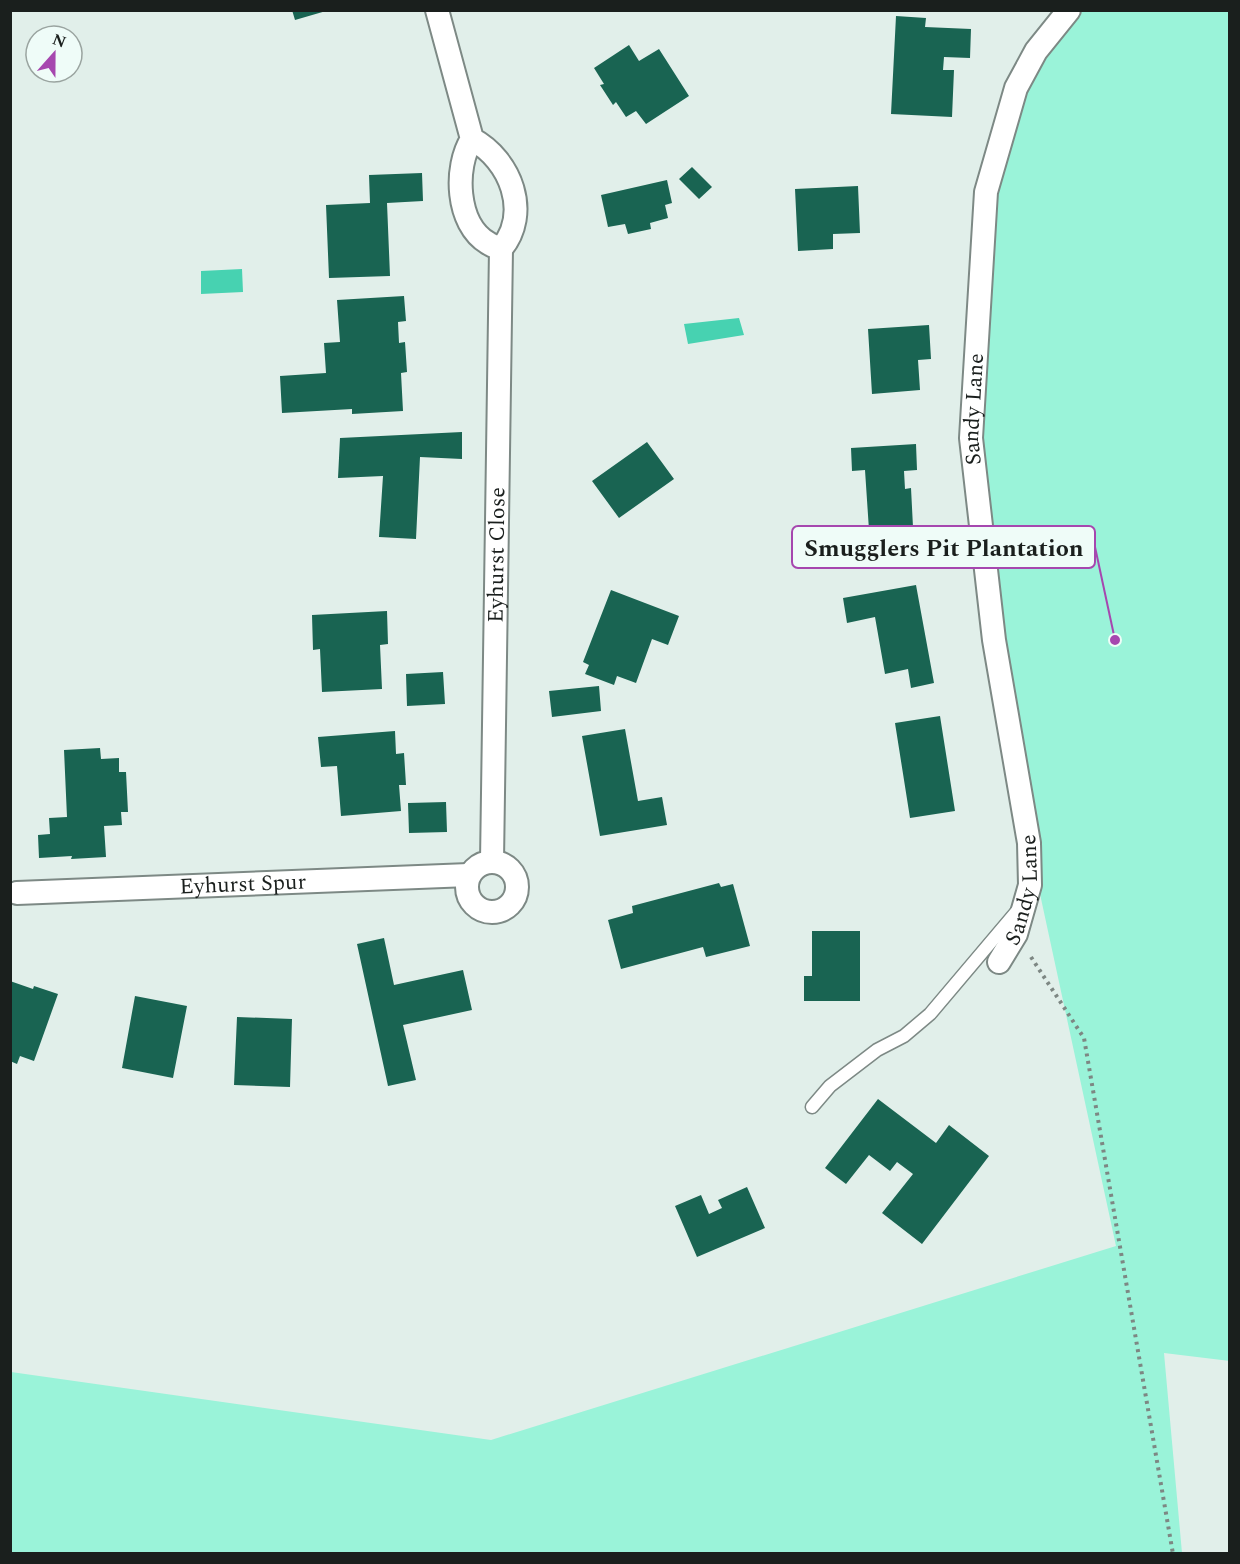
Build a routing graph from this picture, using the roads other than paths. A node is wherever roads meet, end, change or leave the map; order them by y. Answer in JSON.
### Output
{"nodes":[{"id":1,"x":437,"y":10,"type":"edge"},
{"id":2,"x":1069,"y":10,"type":"edge"},
{"id":3,"x":472,"y":139,"type":"junction"},
{"id":4,"x":501,"y":249,"type":"junction"},
{"id":5,"x":492,"y":861,"type":"junction"},
{"id":6,"x":469,"y":875,"type":"junction"},
{"id":7,"x":14,"y":892,"type":"edge"},
{"id":8,"x":1025,"y":903,"type":"junction"},
{"id":9,"x":999,"y":962,"type":"dead end"},
{"id":10,"x":812,"y":1107,"type":"dead end"}],
"edges":[{"from":1,"to":3,"type":"street"},
{"from":2,"to":8,"type":"street","name":"Sandy Lane"},
{"from":3,"to":4,"type":"street"},
{"from":3,"to":4,"type":"street","name":"Eyhurst Close"},
{"from":4,"to":5,"type":"street","name":"Eyhurst Close"},
{"from":5,"to":6,"type":"street","name":"Eyhurst Spur"},
{"from":5,"to":6,"type":"street"},
{"from":6,"to":7,"type":"street","name":"Eyhurst Spur"},
{"from":8,"to":9,"type":"street","name":"Sandy Lane"},
{"from":8,"to":10,"type":"lane"}]}
